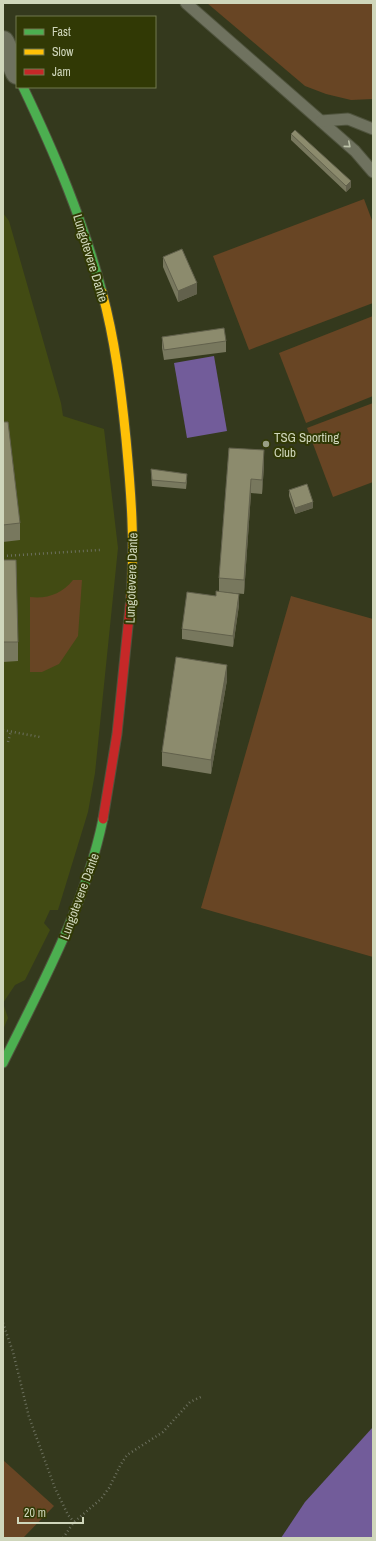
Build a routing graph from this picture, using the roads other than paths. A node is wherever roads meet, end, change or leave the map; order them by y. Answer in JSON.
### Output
{"nodes":[{"id":1,"x":186,"y":3,"type":"edge"},
{"id":2,"x":3,"y":42,"type":"edge"},
{"id":3,"x":16,"y":71,"type":"edge"},
{"id":4,"x":23,"y":88,"type":"edge"},
{"id":5,"x":321,"y":121,"type":"junction"},
{"id":6,"x":373,"y":129,"type":"edge"},
{"id":7,"x":373,"y":172,"type":"edge"},
{"id":8,"x":3,"y":1063,"type":"edge"}],
"edges":[{"from":1,"to":5,"type":"lane"},
{"from":2,"to":3,"type":"street"},
{"from":4,"to":8,"type":"street","name":"Lungotevere Dante"},
{"from":5,"to":6,"type":"lane"},
{"from":5,"to":7,"type":"lane","one_way":true}]}
